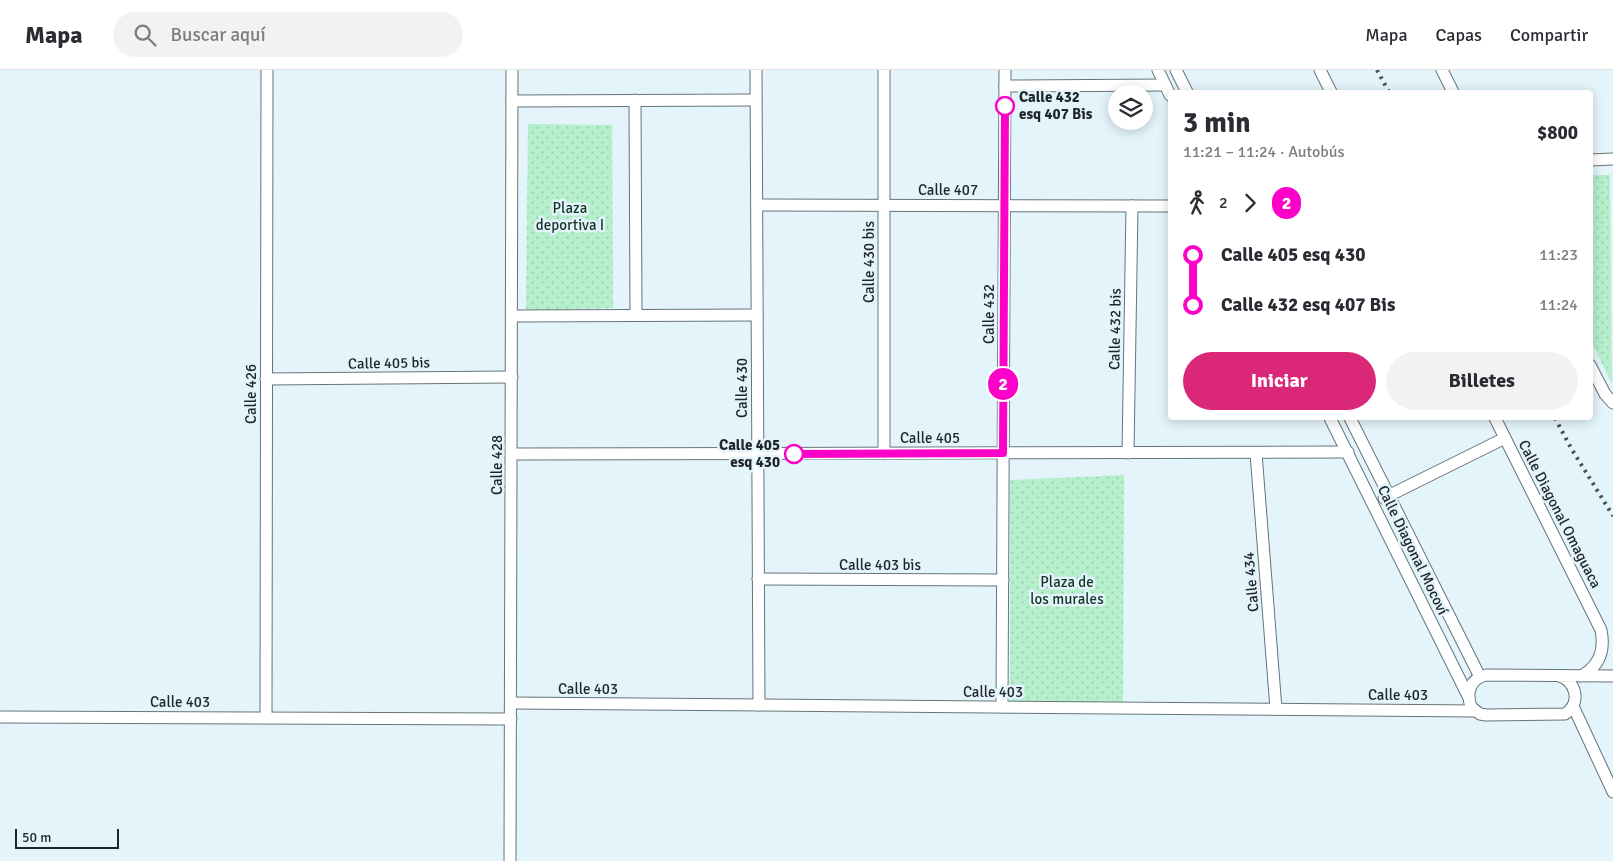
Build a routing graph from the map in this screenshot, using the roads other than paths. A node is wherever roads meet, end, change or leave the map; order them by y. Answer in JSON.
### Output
{"nodes":[{"id":1,"x":267,"y":70,"type":"edge"},
{"id":2,"x":512,"y":70,"type":"edge"},
{"id":3,"x":756,"y":70,"type":"edge"},
{"id":4,"x":884,"y":70,"type":"edge"},
{"id":5,"x":1005,"y":70,"type":"edge"},
{"id":6,"x":1158,"y":70,"type":"edge"},
{"id":7,"x":1176,"y":70,"type":"edge"},
{"id":8,"x":1320,"y":70,"type":"edge"},
{"id":9,"x":1442,"y":70,"type":"edge"},
{"id":10,"x":1005,"y":86,"type":"junction"},
{"id":11,"x":1168,"y":90,"type":"edge"},
{"id":12,"x":1186,"y":90,"type":"edge"},
{"id":13,"x":1330,"y":90,"type":"edge"},
{"id":14,"x":1452,"y":90,"type":"edge"},
{"id":15,"x":635,"y":100,"type":"junction"},
{"id":16,"x":756,"y":100,"type":"junction"},
{"id":17,"x":512,"y":101,"type":"junction"},
{"id":18,"x":1613,"y":159,"type":"edge"},
{"id":19,"x":1593,"y":160,"type":"edge"},
{"id":20,"x":756,"y":205,"type":"junction"},
{"id":21,"x":884,"y":205,"type":"junction"},
{"id":22,"x":1004,"y":206,"type":"junction"},
{"id":23,"x":1132,"y":206,"type":"junction"},
{"id":24,"x":1168,"y":206,"type":"edge"},
{"id":25,"x":636,"y":315,"type":"junction"},
{"id":26,"x":757,"y":315,"type":"junction"},
{"id":27,"x":512,"y":316,"type":"junction"},
{"id":28,"x":1593,"y":371,"type":"edge"},
{"id":29,"x":512,"y":377,"type":"junction"},
{"id":30,"x":266,"y":379,"type":"junction"},
{"id":31,"x":1613,"y":403,"type":"edge"},
{"id":32,"x":1331,"y":420,"type":"edge"},
{"id":33,"x":1351,"y":420,"type":"edge"},
{"id":34,"x":1496,"y":420,"type":"edge"},
{"id":35,"x":1505,"y":438,"type":"junction"},
{"id":36,"x":1256,"y":452,"type":"junction"},
{"id":37,"x":1348,"y":452,"type":"junction"},
{"id":38,"x":1003,"y":453,"type":"junction"},
{"id":39,"x":1128,"y":453,"type":"junction"},
{"id":40,"x":512,"y":454,"type":"junction"},
{"id":41,"x":758,"y":454,"type":"junction"},
{"id":42,"x":884,"y":454,"type":"junction"},
{"id":43,"x":1389,"y":495,"type":"junction"},
{"id":44,"x":1373,"y":503,"type":"junction"},
{"id":45,"x":758,"y":579,"type":"junction"},
{"id":46,"x":1003,"y":580,"type":"junction"},
{"id":47,"x":1558,"y":676,"type":"junction"},
{"id":48,"x":1581,"y":676,"type":"junction"},
{"id":49,"x":1613,"y":676,"type":"edge"},
{"id":50,"x":1480,"y":677,"type":"junction"},
{"id":51,"x":1468,"y":696,"type":"junction"},
{"id":52,"x":510,"y":703,"type":"junction"},
{"id":53,"x":759,"y":705,"type":"junction"},
{"id":54,"x":1573,"y":706,"type":"junction"},
{"id":55,"x":1002,"y":707,"type":"junction"},
{"id":56,"x":1276,"y":709,"type":"junction"},
{"id":57,"x":1475,"y":711,"type":"junction"},
{"id":58,"x":0,"y":717,"type":"edge"},
{"id":59,"x":266,"y":717,"type":"junction"},
{"id":60,"x":511,"y":719,"type":"junction"},
{"id":61,"x":1613,"y":792,"type":"edge"},
{"id":62,"x":510,"y":861,"type":"edge"}],
"edges":[{"from":1,"to":30,"type":"street","name":"Calle 426"},
{"from":2,"to":17,"type":"street","name":"Calle 428"},
{"from":3,"to":16,"type":"street","name":"Calle 430"},
{"from":4,"to":21,"type":"street","name":"Calle 430 bis"},
{"from":5,"to":10,"type":"street","name":"Calle 432"},
{"from":6,"to":11,"type":"street"},
{"from":7,"to":12,"type":"street"},
{"from":8,"to":13,"type":"street"},
{"from":9,"to":14,"type":"street"},
{"from":10,"to":11,"type":"street"},
{"from":10,"to":22,"type":"street","name":"Calle 432"},
{"from":15,"to":16,"type":"street"},
{"from":15,"to":17,"type":"street"},
{"from":15,"to":25,"type":"street"},
{"from":16,"to":20,"type":"street","name":"Calle 430"},
{"from":17,"to":27,"type":"street","name":"Calle 428"},
{"from":18,"to":19,"type":"street"},
{"from":20,"to":21,"type":"street","name":"Calle 407"},
{"from":20,"to":26,"type":"street","name":"Calle 430"},
{"from":21,"to":22,"type":"street","name":"Calle 407"},
{"from":21,"to":42,"type":"street","name":"Calle 430 bis"},
{"from":22,"to":23,"type":"street","name":"Calle 407"},
{"from":22,"to":38,"type":"street","name":"Calle 432"},
{"from":23,"to":24,"type":"street","name":"Calle 407"},
{"from":23,"to":39,"type":"street","name":"Calle 432 bis"},
{"from":25,"to":26,"type":"street"},
{"from":25,"to":27,"type":"street"},
{"from":26,"to":41,"type":"street","name":"Calle 430"},
{"from":27,"to":29,"type":"street","name":"Calle 428"},
{"from":28,"to":31,"type":"street"},
{"from":29,"to":30,"type":"street","name":"Calle 405 bis"},
{"from":29,"to":40,"type":"street","name":"Calle 428"},
{"from":30,"to":59,"type":"street","name":"Calle 426"},
{"from":32,"to":37,"type":"street","name":"Calle Diagonal Mocoví"},
{"from":33,"to":43,"type":"street","name":"Calle Diagonal Mocoví"},
{"from":34,"to":35,"type":"street","name":"Calle Diagonal Omaguaca"},
{"from":35,"to":43,"type":"street"},
{"from":35,"to":48,"type":"street","name":"Calle Diagonal Omaguaca"},
{"from":36,"to":37,"type":"street","name":"Calle 405"},
{"from":36,"to":39,"type":"street","name":"Calle 405"},
{"from":36,"to":56,"type":"street","name":"Calle 434"},
{"from":37,"to":44,"type":"street","name":"Calle Diagonal Mocoví"},
{"from":38,"to":39,"type":"street","name":"Calle 405"},
{"from":38,"to":42,"type":"street","name":"Calle 405"},
{"from":38,"to":46,"type":"street","name":"Calle 432"},
{"from":40,"to":41,"type":"street","name":"Calle 405"},
{"from":40,"to":52,"type":"street","name":"Calle 428"},
{"from":41,"to":42,"type":"street","name":"Calle 405"},
{"from":41,"to":45,"type":"street","name":"Calle 430"},
{"from":43,"to":44,"type":"street"},
{"from":43,"to":50,"type":"street","name":"Calle Diagonal Mocoví"},
{"from":44,"to":51,"type":"street","name":"Calle Diagonal Mocoví"},
{"from":45,"to":46,"type":"street","name":"Calle 403 bis"},
{"from":45,"to":53,"type":"street","name":"Calle 430"},
{"from":46,"to":55,"type":"street","name":"Calle 432"},
{"from":47,"to":48,"type":"street"},
{"from":47,"to":50,"type":"street"},
{"from":47,"to":54,"type":"street"},
{"from":48,"to":49,"type":"street"},
{"from":50,"to":51,"type":"street"},
{"from":51,"to":57,"type":"street"},
{"from":52,"to":53,"type":"street","name":"Calle 403"},
{"from":52,"to":60,"type":"street","name":"Calle 428"},
{"from":53,"to":55,"type":"street","name":"Calle 403"},
{"from":54,"to":57,"type":"street","name":"Calle 403"},
{"from":54,"to":61,"type":"street"},
{"from":55,"to":56,"type":"street","name":"Calle 403"},
{"from":56,"to":57,"type":"street","name":"Calle 403"},
{"from":58,"to":59,"type":"street","name":"Calle 403"},
{"from":59,"to":60,"type":"street","name":"Calle 403"},
{"from":60,"to":62,"type":"street","name":"Calle 428"}]}
